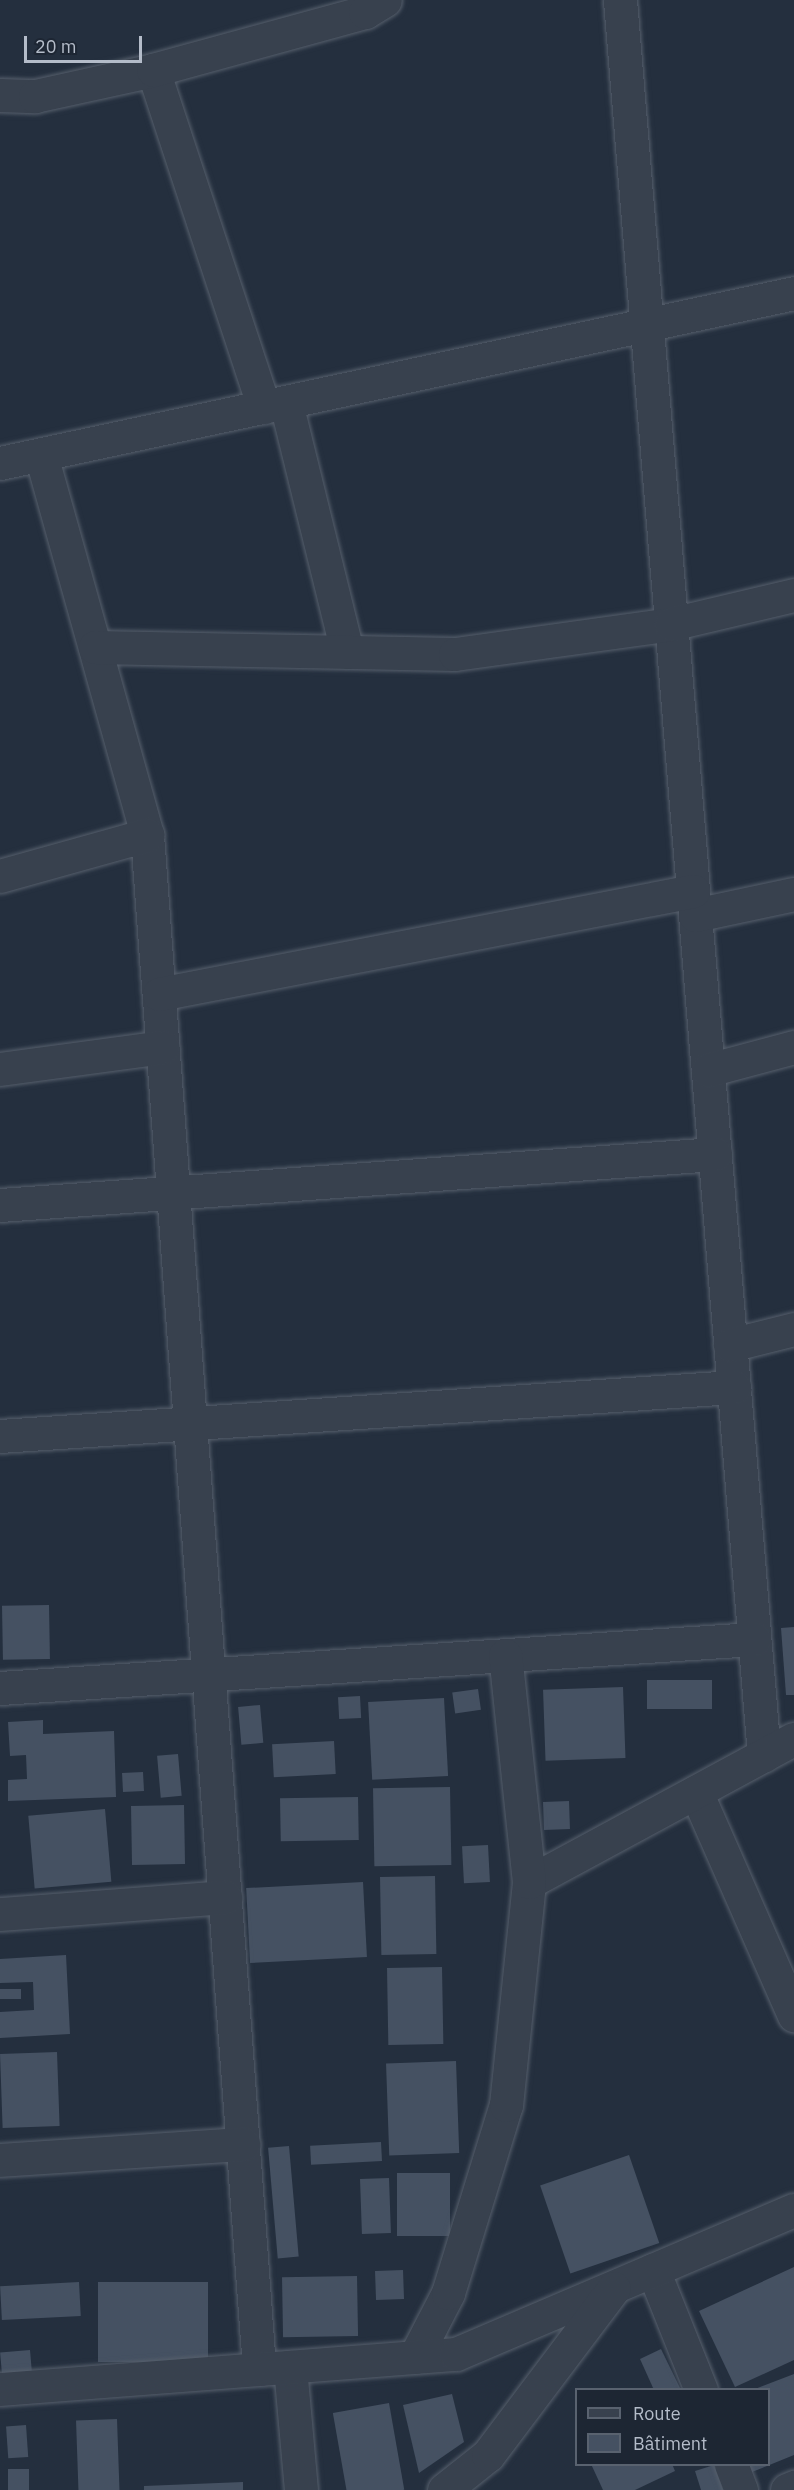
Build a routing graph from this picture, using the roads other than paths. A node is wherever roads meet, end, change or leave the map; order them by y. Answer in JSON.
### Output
{"nodes":[{"id":1,"x":385,"y":0,"type":"edge"},
{"id":2,"x":620,"y":0,"type":"edge"},
{"id":3,"x":153,"y":70,"type":"junction"},
{"id":4,"x":0,"y":95,"type":"edge"},
{"id":5,"x":794,"y":293,"type":"edge"},
{"id":6,"x":646,"y":325,"type":"junction"},
{"id":7,"x":275,"y":405,"type":"junction"},
{"id":8,"x":41,"y":455,"type":"junction"},
{"id":9,"x":0,"y":463,"type":"edge"},
{"id":10,"x":794,"y":595,"type":"edge"},
{"id":11,"x":671,"y":624,"type":"junction"},
{"id":12,"x":95,"y":647,"type":"junction"},
{"id":13,"x":347,"y":652,"type":"junction"},
{"id":14,"x":147,"y":835,"type":"junction"},
{"id":15,"x":0,"y":876,"type":"edge"},
{"id":16,"x":794,"y":894,"type":"edge"},
{"id":17,"x":694,"y":903,"type":"junction"},
{"id":18,"x":159,"y":994,"type":"junction"},
{"id":19,"x":163,"y":1047,"type":"junction"},
{"id":20,"x":794,"y":1047,"type":"edge"},
{"id":21,"x":0,"y":1069,"type":"edge"},
{"id":22,"x":708,"y":1070,"type":"junction"},
{"id":23,"x":715,"y":1154,"type":"junction"},
{"id":24,"x":174,"y":1192,"type":"junction"},
{"id":25,"x":0,"y":1205,"type":"edge"},
{"id":26,"x":794,"y":1329,"type":"edge"},
{"id":27,"x":730,"y":1345,"type":"junction"},
{"id":28,"x":734,"y":1387,"type":"junction"},
{"id":29,"x":190,"y":1423,"type":"junction"},
{"id":30,"x":0,"y":1436,"type":"edge"},
{"id":31,"x":754,"y":1638,"type":"junction"},
{"id":32,"x":505,"y":1655,"type":"junction"},
{"id":33,"x":209,"y":1675,"type":"junction"},
{"id":34,"x":0,"y":1689,"type":"edge"},
{"id":35,"x":794,"y":1739,"type":"edge"},
{"id":36,"x":764,"y":1755,"type":"junction"},
{"id":37,"x":696,"y":1792,"type":"junction"},
{"id":38,"x":529,"y":1882,"type":"junction"},
{"id":39,"x":225,"y":1898,"type":"junction"},
{"id":40,"x":0,"y":1914,"type":"edge"},
{"id":41,"x":794,"y":2015,"type":"edge"},
{"id":42,"x":243,"y":2144,"type":"junction"},
{"id":43,"x":0,"y":2160,"type":"edge"},
{"id":44,"x":794,"y":2210,"type":"edge"},
{"id":45,"x":653,"y":2270,"type":"junction"},
{"id":46,"x":615,"y":2286,"type":"junction"},
{"id":47,"x":415,"y":2357,"type":"junction"},
{"id":48,"x":275,"y":2368,"type":"junction"},
{"id":49,"x":700,"y":2388,"type":"edge"},
{"id":50,"x":0,"y":2389,"type":"edge"},
{"id":51,"x":732,"y":2466,"type":"edge"},
{"id":52,"x":794,"y":2487,"type":"edge"},
{"id":53,"x":302,"y":2490,"type":"edge"},
{"id":54,"x":444,"y":2490,"type":"edge"},
{"id":55,"x":741,"y":2490,"type":"edge"},
{"id":56,"x":787,"y":2490,"type":"edge"}],
"edges":[{"from":1,"to":3,"type":"street"},
{"from":2,"to":6,"type":"street"},
{"from":3,"to":4,"type":"street"},
{"from":3,"to":7,"type":"street"},
{"from":5,"to":6,"type":"street"},
{"from":6,"to":7,"type":"street"},
{"from":6,"to":11,"type":"street"},
{"from":7,"to":8,"type":"street"},
{"from":7,"to":13,"type":"street"},
{"from":8,"to":9,"type":"street"},
{"from":8,"to":12,"type":"street"},
{"from":10,"to":11,"type":"street"},
{"from":11,"to":13,"type":"street"},
{"from":11,"to":17,"type":"street"},
{"from":12,"to":13,"type":"street"},
{"from":12,"to":14,"type":"street"},
{"from":14,"to":15,"type":"street"},
{"from":14,"to":18,"type":"street"},
{"from":16,"to":17,"type":"street"},
{"from":17,"to":18,"type":"street"},
{"from":17,"to":22,"type":"street"},
{"from":18,"to":19,"type":"street"},
{"from":19,"to":21,"type":"street"},
{"from":19,"to":24,"type":"street"},
{"from":20,"to":22,"type":"street"},
{"from":22,"to":23,"type":"street"},
{"from":23,"to":24,"type":"street"},
{"from":23,"to":27,"type":"street"},
{"from":24,"to":25,"type":"street"},
{"from":24,"to":29,"type":"street"},
{"from":26,"to":27,"type":"street"},
{"from":27,"to":28,"type":"street"},
{"from":28,"to":29,"type":"street"},
{"from":28,"to":31,"type":"street"},
{"from":29,"to":30,"type":"street"},
{"from":29,"to":33,"type":"street"},
{"from":31,"to":32,"type":"street"},
{"from":31,"to":36,"type":"street"},
{"from":32,"to":33,"type":"street"},
{"from":32,"to":38,"type":"street"},
{"from":33,"to":34,"type":"street"},
{"from":33,"to":39,"type":"street"},
{"from":35,"to":36,"type":"street"},
{"from":36,"to":37,"type":"street"},
{"from":37,"to":38,"type":"street"},
{"from":37,"to":41,"type":"street"},
{"from":38,"to":47,"type":"street"},
{"from":39,"to":40,"type":"street"},
{"from":39,"to":42,"type":"street"},
{"from":42,"to":43,"type":"street"},
{"from":42,"to":48,"type":"street"},
{"from":44,"to":45,"type":"street"},
{"from":45,"to":46,"type":"street"},
{"from":45,"to":49,"type":"street"},
{"from":46,"to":47,"type":"street"},
{"from":46,"to":54,"type":"street"},
{"from":47,"to":48,"type":"street"},
{"from":48,"to":50,"type":"street"},
{"from":48,"to":53,"type":"street"},
{"from":51,"to":55,"type":"street"},
{"from":52,"to":56,"type":"street"}]}
